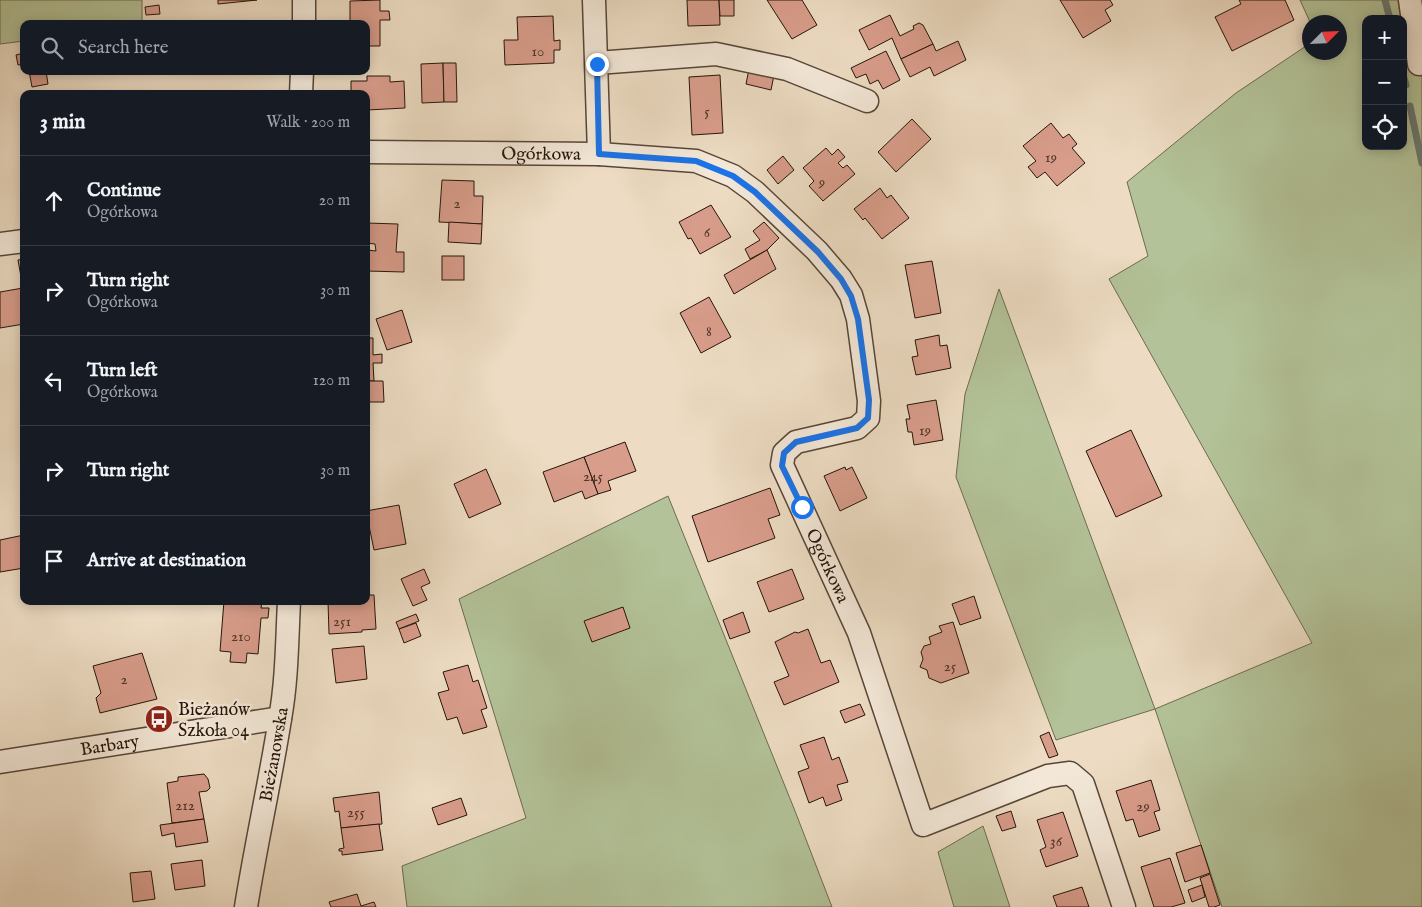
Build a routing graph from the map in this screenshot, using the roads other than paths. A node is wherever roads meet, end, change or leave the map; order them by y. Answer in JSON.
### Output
{"nodes":[{"id":1,"x":304,"y":0,"type":"edge"},
{"id":2,"x":594,"y":0,"type":"edge"},
{"id":3,"x":1410,"y":0,"type":"edge"},
{"id":4,"x":304,"y":20,"type":"edge"},
{"id":5,"x":597,"y":64,"type":"junction"},
{"id":6,"x":1419,"y":64,"type":"dead end"},
{"id":7,"x":302,"y":75,"type":"edge"},
{"id":8,"x":301,"y":90,"type":"edge"},
{"id":9,"x":867,"y":101,"type":"dead end"},
{"id":10,"x":370,"y":152,"type":"edge"},
{"id":11,"x":599,"y":154,"type":"junction"},
{"id":12,"x":20,"y":242,"type":"edge"},
{"id":13,"x":0,"y":244,"type":"edge"},
{"id":14,"x":290,"y":605,"type":"edge"},
{"id":15,"x":280,"y":718,"type":"junction"},
{"id":16,"x":0,"y":762,"type":"edge"},
{"id":17,"x":246,"y":907,"type":"edge"},
{"id":18,"x":1124,"y":907,"type":"edge"}],
"edges":[{"from":1,"to":4,"type":"street"},
{"from":2,"to":5,"type":"street"},
{"from":3,"to":6,"type":"street"},
{"from":5,"to":9,"type":"street"},
{"from":5,"to":11,"type":"street"},
{"from":7,"to":8,"type":"street"},
{"from":10,"to":11,"type":"street","name":"Ogórkowa"},
{"from":11,"to":18,"type":"street","name":"Ogórkowa"},
{"from":12,"to":13,"type":"street"},
{"from":14,"to":15,"type":"street","name":"Bieżanowska"},
{"from":15,"to":16,"type":"street","name":"Barbary"},
{"from":15,"to":17,"type":"street","name":"Bieżanowska"}]}
